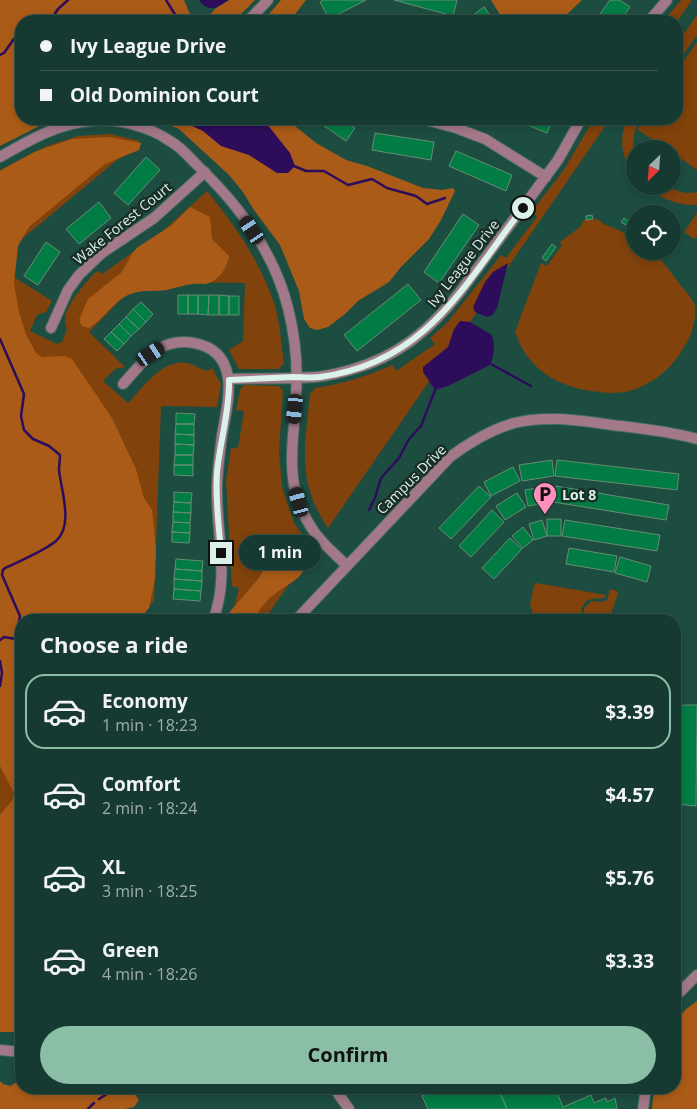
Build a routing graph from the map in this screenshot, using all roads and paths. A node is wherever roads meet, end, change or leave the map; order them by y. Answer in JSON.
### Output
{"nodes":[{"id":1,"x":268,"y":0,"type":"edge"},
{"id":2,"x":667,"y":0,"type":"edge"},
{"id":3,"x":254,"y":15,"type":"edge"},
{"id":4,"x":654,"y":15,"type":"edge"},
{"id":5,"x":67,"y":125,"type":"edge"},
{"id":6,"x":139,"y":125,"type":"edge"},
{"id":7,"x":461,"y":125,"type":"edge"},
{"id":8,"x":578,"y":125,"type":"edge"},
{"id":9,"x":0,"y":157,"type":"edge"},
{"id":10,"x":205,"y":172,"type":"junction"},
{"id":11,"x":546,"y":177,"type":"junction"},
{"id":12,"x":50,"y":328,"type":"dead end"},
{"id":13,"x":296,"y":377,"type":"junction"},
{"id":14,"x":229,"y":380,"type":"junction"},
{"id":15,"x":122,"y":384,"type":"dead end"},
{"id":16,"x":697,"y":439,"type":"edge"},
{"id":17,"x":347,"y":566,"type":"junction"},
{"id":18,"x":215,"y":614,"type":"edge"},
{"id":19,"x":302,"y":614,"type":"edge"},
{"id":20,"x":697,"y":975,"type":"edge"},
{"id":21,"x":681,"y":991,"type":"edge"},
{"id":22,"x":0,"y":1050,"type":"edge"},
{"id":23,"x":15,"y":1051,"type":"edge"},
{"id":24,"x":339,"y":1094,"type":"edge"},
{"id":25,"x":645,"y":1094,"type":"edge"},
{"id":26,"x":350,"y":1109,"type":"edge"},
{"id":27,"x":643,"y":1109,"type":"edge"}],
"edges":[{"from":1,"to":3,"type":"street"},
{"from":2,"to":4,"type":"street"},
{"from":5,"to":9,"type":"street"},
{"from":6,"to":10,"type":"street"},
{"from":7,"to":11,"type":"street"},
{"from":8,"to":11,"type":"street","name":"Ivy League Drive"},
{"from":10,"to":12,"type":"street","name":"Wake Forest Court"},
{"from":10,"to":13,"type":"street"},
{"from":11,"to":13,"type":"street","name":"Ivy League Drive"},
{"from":13,"to":14,"type":"street","name":"Ivy League Drive"},
{"from":13,"to":17,"type":"street"},
{"from":14,"to":15,"type":"street"},
{"from":14,"to":18,"type":"street"},
{"from":16,"to":17,"type":"street","name":"Campus Drive"},
{"from":17,"to":19,"type":"street","name":"Campus Drive"},
{"from":20,"to":21,"type":"street"},
{"from":22,"to":23,"type":"street"},
{"from":24,"to":26,"type":"street"},
{"from":25,"to":27,"type":"street"}]}
